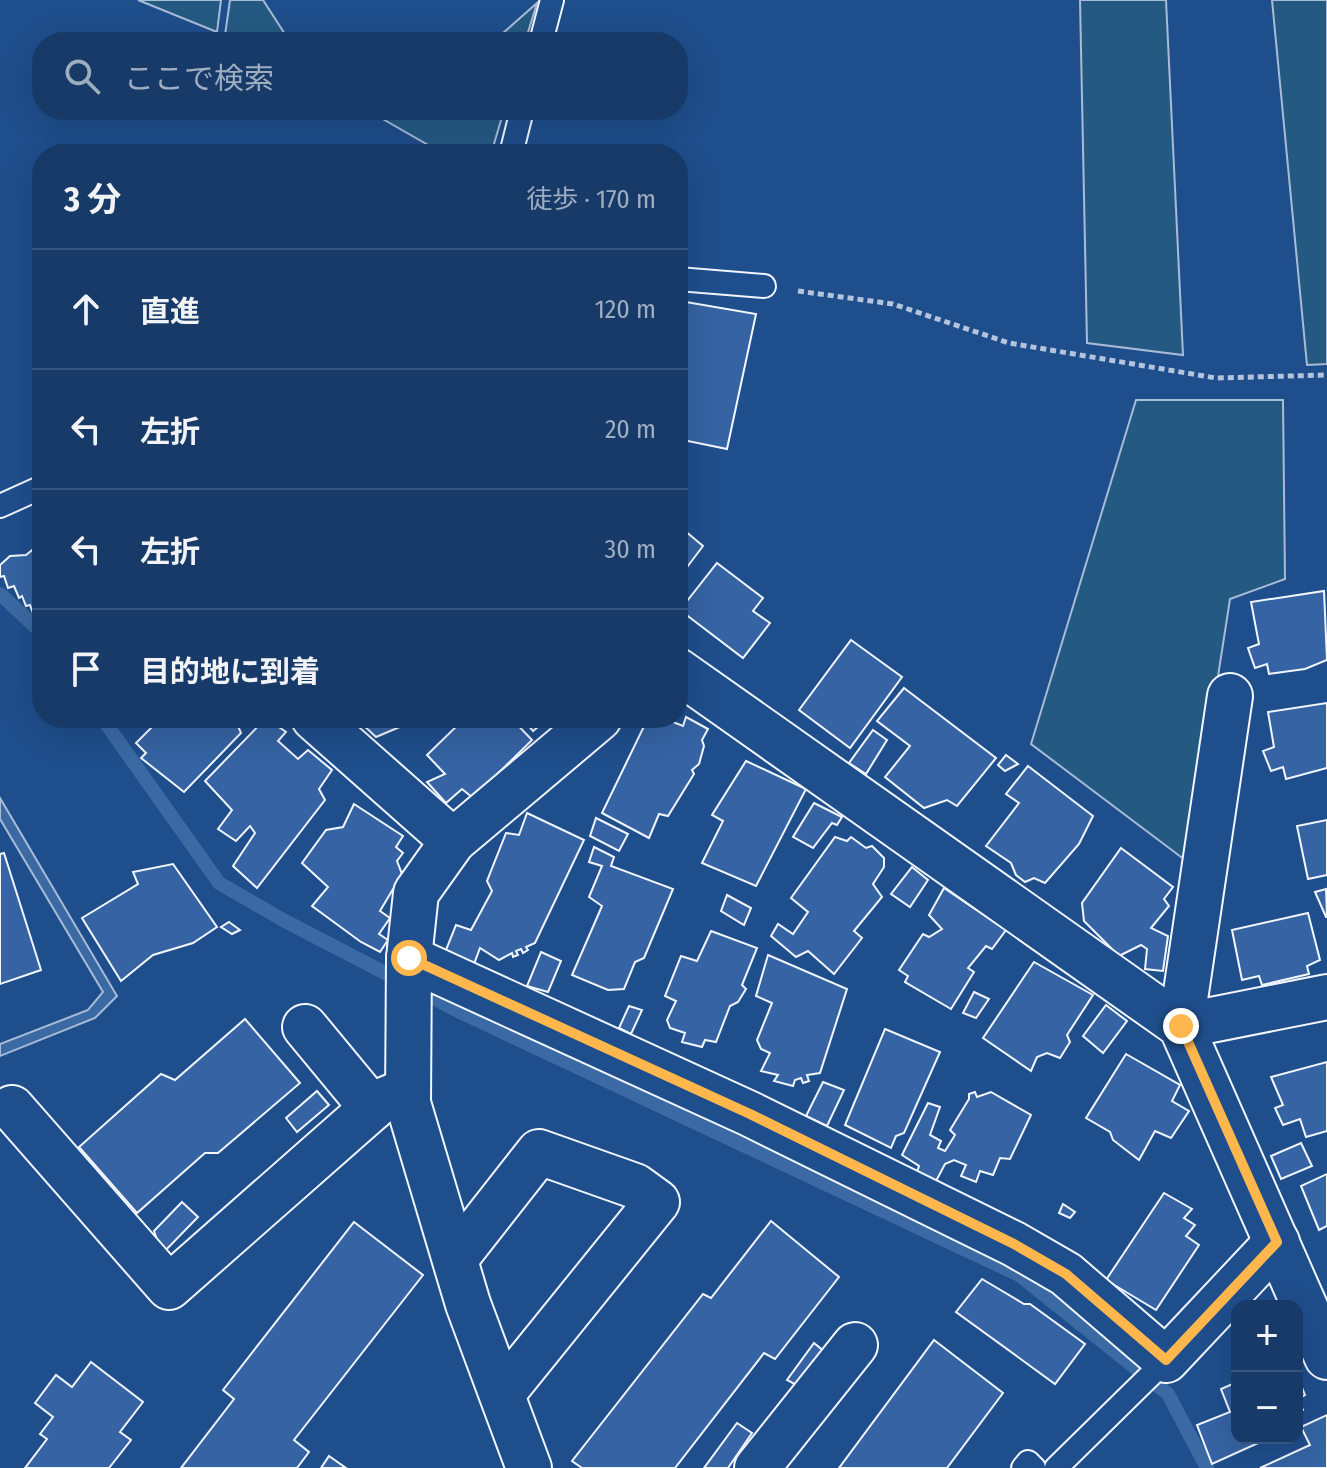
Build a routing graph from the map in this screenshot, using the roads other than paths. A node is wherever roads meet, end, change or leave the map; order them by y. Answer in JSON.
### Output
{"nodes":[{"id":1,"x":552,"y":0,"type":"edge"},
{"id":2,"x":544,"y":32,"type":"edge"},
{"id":3,"x":520,"y":120,"type":"edge"},
{"id":4,"x":514,"y":144,"type":"edge"},
{"id":5,"x":688,"y":280,"type":"edge"},
{"id":6,"x":764,"y":286,"type":"road end"},
{"id":7,"x":32,"y":492,"type":"edge"},
{"id":8,"x":0,"y":506,"type":"edge"},
{"id":9,"x":688,"y":678,"type":"edge"},
{"id":10,"x":1230,"y":696,"type":"dead end"},
{"id":11,"x":325,"y":728,"type":"edge"},
{"id":12,"x":587,"y":728,"type":"edge"},
{"id":13,"x":453,"y":841,"type":"junction"},
{"id":14,"x":409,"y":958,"type":"junction"},
{"id":15,"x":1327,"y":997,"type":"edge"},
{"id":16,"x":1181,"y":1026,"type":"junction"},
{"id":17,"x":305,"y":1027,"type":"dead end"},
{"id":18,"x":390,"y":1099,"type":"junction"},
{"id":19,"x":12,"y":1108,"type":"dead end"},
{"id":20,"x":1277,"y":1242,"type":"junction"},
{"id":21,"x":455,"y":1259,"type":"junction"},
{"id":22,"x":855,"y":1345,"type":"dead end"},
{"id":23,"x":1327,"y":1357,"type":"edge"},
{"id":24,"x":1166,"y":1360,"type":"junction"},
{"id":25,"x":502,"y":1394,"type":"junction"},
{"id":26,"x":529,"y":1468,"type":"edge"},
{"id":27,"x":757,"y":1468,"type":"edge"},
{"id":28,"x":1023,"y":1468,"type":"edge"},
{"id":29,"x":1034,"y":1468,"type":"edge"},
{"id":30,"x":1056,"y":1468,"type":"edge"}],
"edges":[{"from":1,"to":2,"type":"lane"},
{"from":3,"to":4,"type":"lane"},
{"from":5,"to":6,"type":"lane"},
{"from":7,"to":8,"type":"lane"},
{"from":9,"to":16,"type":"street"},
{"from":10,"to":16,"type":"street"},
{"from":11,"to":13,"type":"street"},
{"from":12,"to":13,"type":"street"},
{"from":13,"to":14,"type":"street"},
{"from":14,"to":18,"type":"street"},
{"from":14,"to":24,"type":"street"},
{"from":15,"to":16,"type":"street"},
{"from":16,"to":20,"type":"street"},
{"from":17,"to":18,"type":"street"},
{"from":18,"to":19,"type":"street"},
{"from":18,"to":21,"type":"street"},
{"from":20,"to":23,"type":"street"},
{"from":20,"to":24,"type":"street"},
{"from":21,"to":25,"type":"street"},
{"from":21,"to":25,"type":"street"},
{"from":22,"to":27,"type":"street"},
{"from":24,"to":30,"type":"lane"},
{"from":25,"to":26,"type":"street"},
{"from":28,"to":29,"type":"lane"}]}
